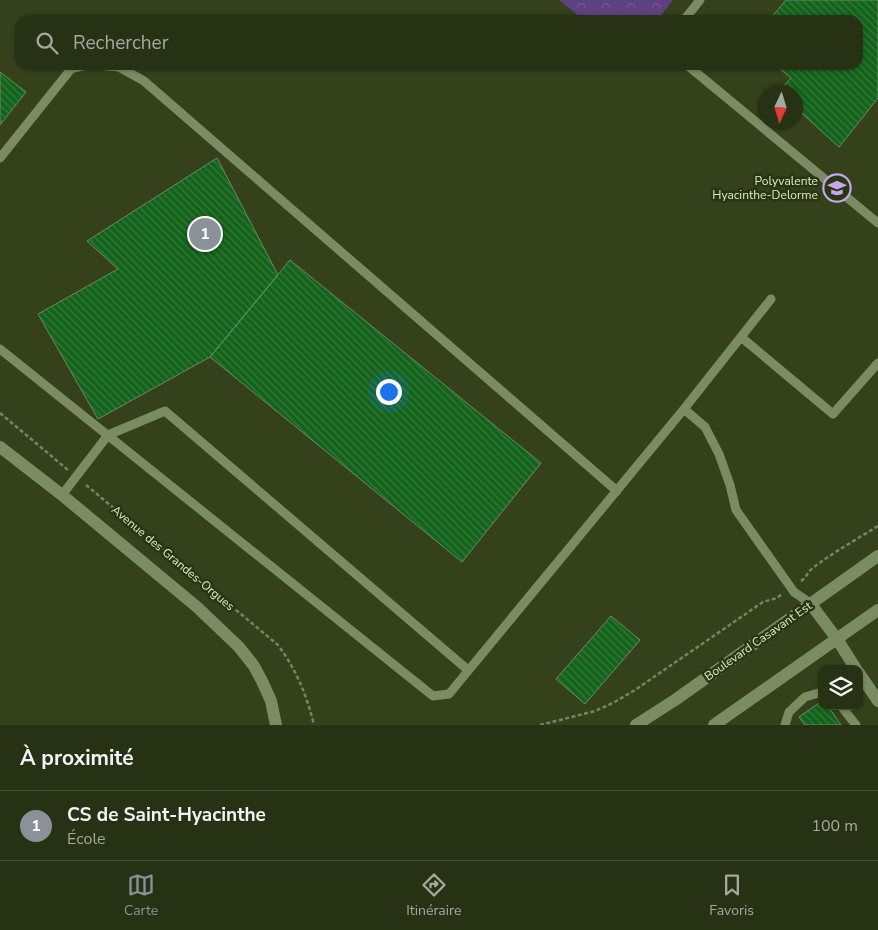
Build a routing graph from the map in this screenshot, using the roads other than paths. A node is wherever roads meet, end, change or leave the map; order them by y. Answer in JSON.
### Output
{"nodes":[{"id":1,"x":700,"y":0,"type":"edge"},
{"id":2,"x":688,"y":15,"type":"edge"},
{"id":3,"x":69,"y":70,"type":"edge"},
{"id":4,"x":124,"y":70,"type":"edge"},
{"id":5,"x":693,"y":70,"type":"edge"},
{"id":6,"x":0,"y":158,"type":"edge"},
{"id":7,"x":878,"y":223,"type":"edge"},
{"id":8,"x":771,"y":299,"type":"dead end"},
{"id":9,"x":741,"y":337,"type":"junction"},
{"id":10,"x":0,"y":349,"type":"edge"},
{"id":11,"x":878,"y":363,"type":"edge"},
{"id":12,"x":684,"y":409,"type":"junction"},
{"id":13,"x":108,"y":435,"type":"junction"},
{"id":14,"x":0,"y":447,"type":"edge"},
{"id":15,"x":617,"y":491,"type":"junction"},
{"id":16,"x":62,"y":496,"type":"junction"},
{"id":17,"x":878,"y":556,"type":"edge"},
{"id":18,"x":810,"y":604,"type":"junction"},
{"id":19,"x":878,"y":610,"type":"edge"},
{"id":20,"x":837,"y":639,"type":"junction"},
{"id":21,"x":853,"y":665,"type":"edge"},
{"id":22,"x":468,"y":670,"type":"junction"},
{"id":23,"x":863,"y":679,"type":"edge"},
{"id":24,"x":818,"y":693,"type":"edge"},
{"id":25,"x":878,"y":700,"type":"edge"},
{"id":26,"x":844,"y":710,"type":"edge"},
{"id":27,"x":720,"y":723,"type":"edge"},
{"id":28,"x":276,"y":725,"type":"edge"},
{"id":29,"x":636,"y":725,"type":"edge"},
{"id":30,"x":785,"y":725,"type":"edge"},
{"id":31,"x":856,"y":725,"type":"edge"}],
"edges":[{"from":1,"to":2,"type":"lane"},
{"from":3,"to":6,"type":"lane"},
{"from":4,"to":15,"type":"lane"},
{"from":5,"to":7,"type":"lane"},
{"from":8,"to":9,"type":"lane"},
{"from":9,"to":11,"type":"lane"},
{"from":9,"to":12,"type":"lane"},
{"from":10,"to":13,"type":"lane"},
{"from":12,"to":15,"type":"lane"},
{"from":12,"to":18,"type":"lane"},
{"from":13,"to":16,"type":"lane"},
{"from":13,"to":22,"type":"lane"},
{"from":13,"to":22,"type":"lane"},
{"from":14,"to":16,"type":"street","name":"Avenue des Grandes-Orgues"},
{"from":15,"to":22,"type":"lane"},
{"from":16,"to":28,"type":"street","name":"Avenue des Grandes-Orgues"},
{"from":17,"to":18,"type":"street","name":"Boulevard Casavant Est"},
{"from":18,"to":20,"type":"street"},
{"from":18,"to":29,"type":"street","name":"Boulevard Casavant Est"},
{"from":19,"to":20,"type":"street"},
{"from":20,"to":21,"type":"street"},
{"from":20,"to":27,"type":"street"},
{"from":23,"to":25,"type":"street"},
{"from":24,"to":30,"type":"lane"},
{"from":26,"to":31,"type":"lane"}]}
